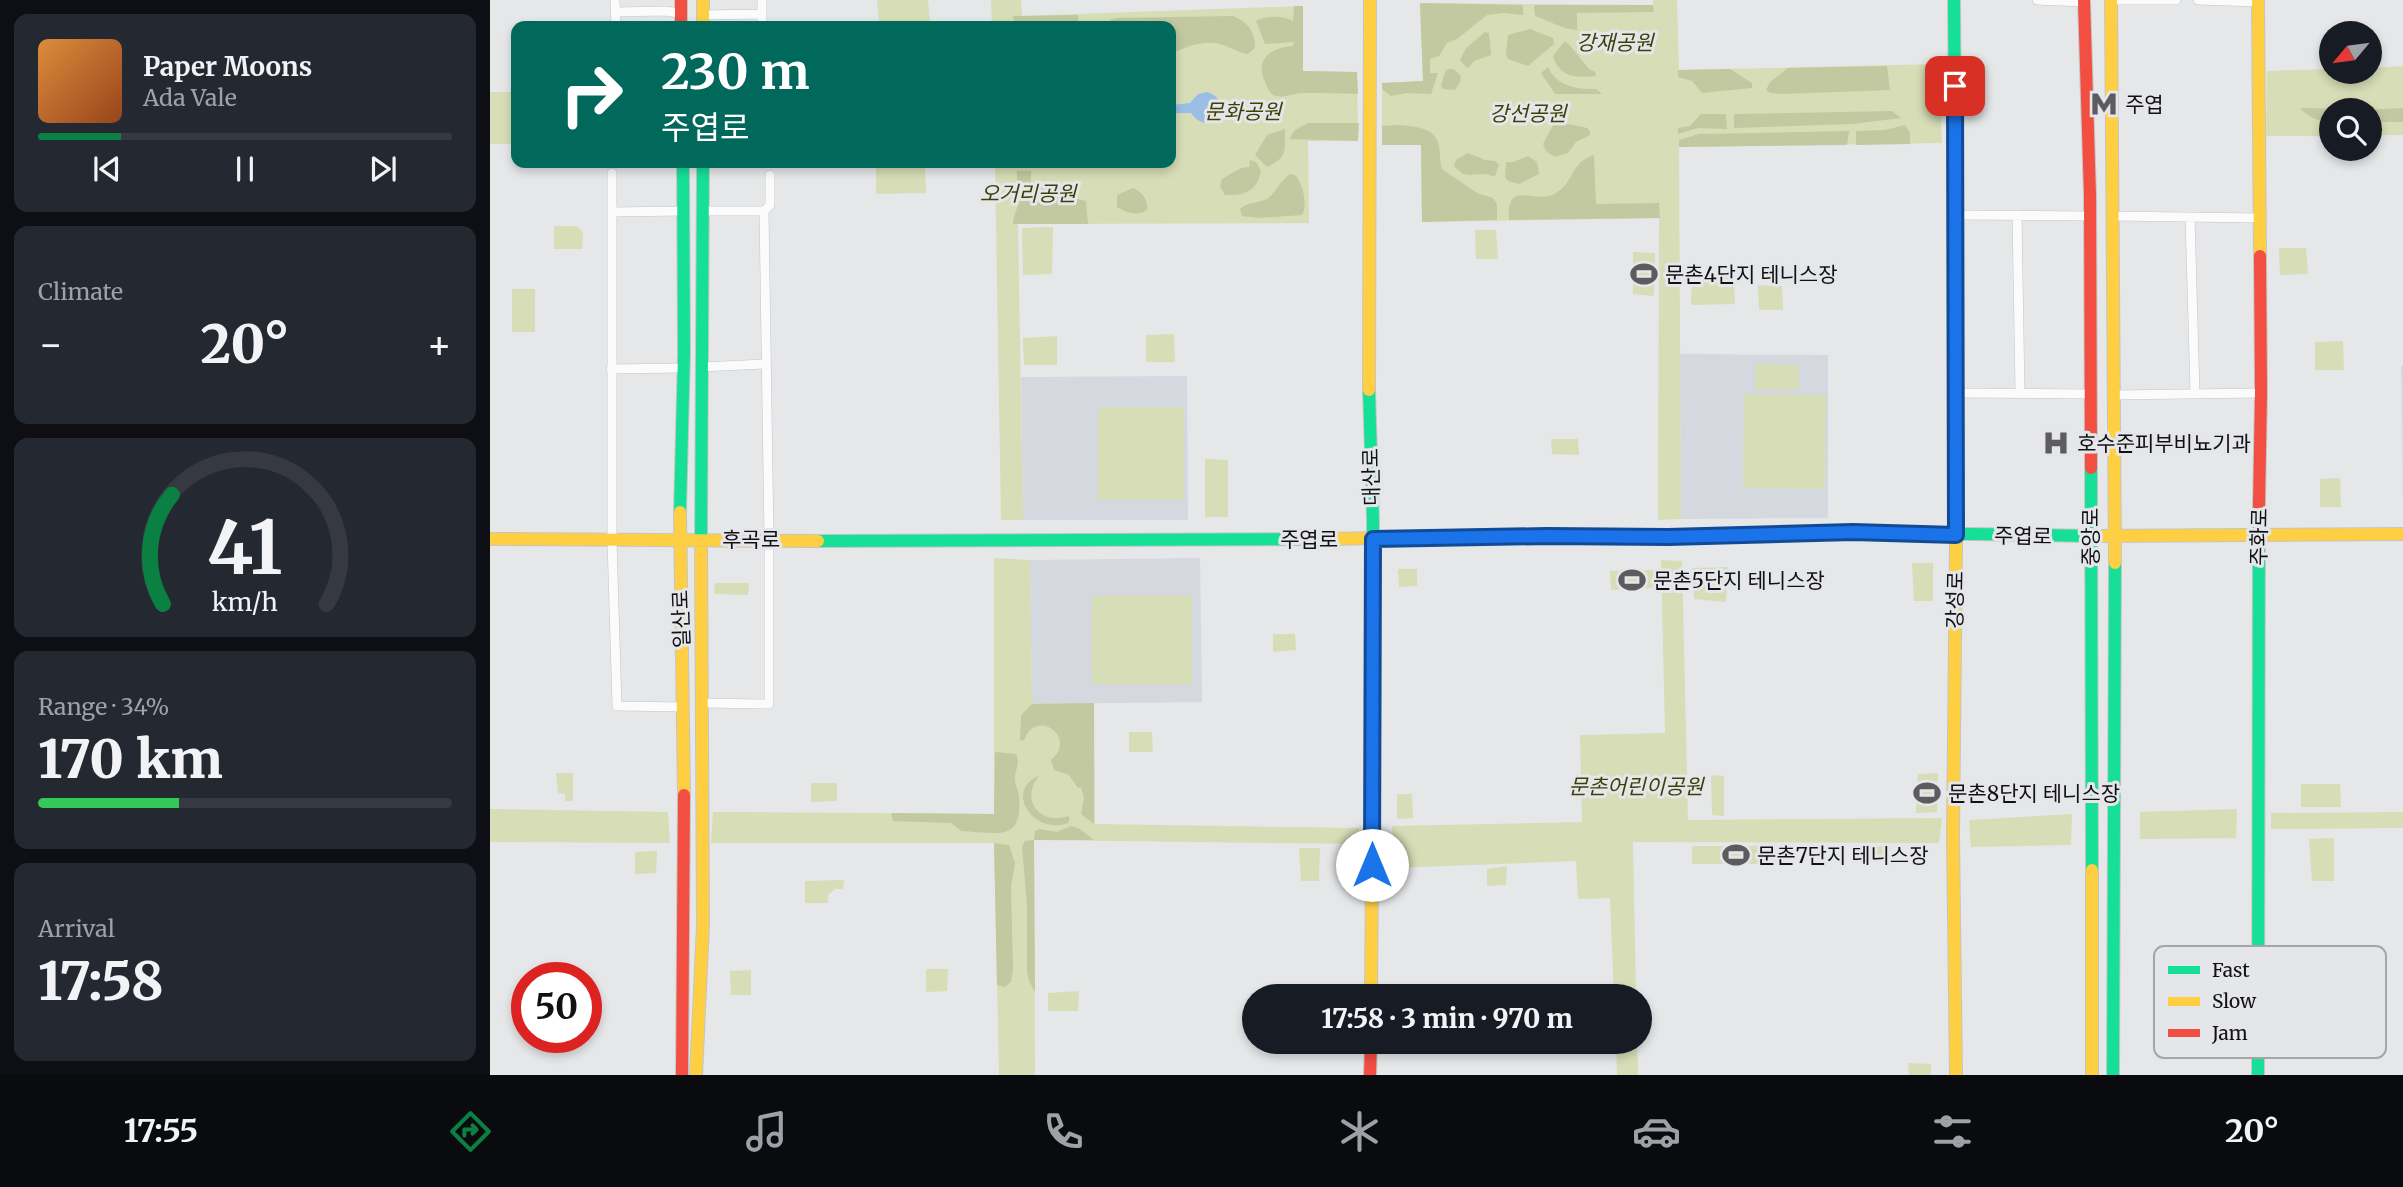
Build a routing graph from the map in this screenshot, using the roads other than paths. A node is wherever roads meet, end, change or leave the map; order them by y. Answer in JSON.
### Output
{"nodes":[{"id":1,"x":615,"y":0,"type":"edge"},
{"id":2,"x":703,"y":0,"type":"edge"},
{"id":3,"x":762,"y":0,"type":"edge"},
{"id":4,"x":1370,"y":0,"type":"edge"},
{"id":5,"x":1954,"y":0,"type":"edge"},
{"id":6,"x":2037,"y":0,"type":"edge"},
{"id":7,"x":2111,"y":0,"type":"edge"},
{"id":8,"x":2176,"y":0,"type":"edge"},
{"id":9,"x":2198,"y":0,"type":"edge"},
{"id":10,"x":2084,"y":1,"type":"edge"},
{"id":11,"x":2258,"y":1,"type":"edge"},
{"id":12,"x":615,"y":12,"type":"junction"},
{"id":13,"x":681,"y":13,"type":"edge"},
{"id":14,"x":762,"y":14,"type":"junction"},
{"id":15,"x":616,"y":21,"type":"edge"},
{"id":16,"x":703,"y":21,"type":"edge"},
{"id":17,"x":762,"y":21,"type":"edge"},
{"id":18,"x":683,"y":168,"type":"edge"},
{"id":19,"x":703,"y":168,"type":"edge"},
{"id":20,"x":612,"y":173,"type":"dead end"},
{"id":21,"x":769,"y":175,"type":"dead end"},
{"id":22,"x":683,"y":211,"type":"junction"},
{"id":23,"x":703,"y":211,"type":"junction"},
{"id":24,"x":764,"y":211,"type":"junction"},
{"id":25,"x":612,"y":212,"type":"junction"},
{"id":26,"x":1956,"y":215,"type":"junction"},
{"id":27,"x":2017,"y":215,"type":"junction"},
{"id":28,"x":2090,"y":216,"type":"junction"},
{"id":29,"x":2112,"y":216,"type":"junction"},
{"id":30,"x":2190,"y":217,"type":"junction"},
{"id":31,"x":2258,"y":218,"type":"junction"},
{"id":32,"x":765,"y":365,"type":"junction"},
{"id":33,"x":702,"y":367,"type":"junction"},
{"id":34,"x":682,"y":368,"type":"junction"},
{"id":35,"x":611,"y":369,"type":"junction"},
{"id":36,"x":1957,"y":393,"type":"junction"},
{"id":37,"x":2020,"y":393,"type":"junction"},
{"id":38,"x":2195,"y":393,"type":"junction"},
{"id":39,"x":2260,"y":393,"type":"junction"},
{"id":40,"x":2090,"y":394,"type":"junction"},
{"id":41,"x":2114,"y":395,"type":"junction"},
{"id":42,"x":2403,"y":534,"type":"edge"},
{"id":43,"x":1956,"y":535,"type":"junction"},
{"id":44,"x":2090,"y":536,"type":"junction"},
{"id":45,"x":2115,"y":536,"type":"junction"},
{"id":46,"x":2258,"y":536,"type":"junction"},
{"id":47,"x":490,"y":539,"type":"edge"},
{"id":48,"x":769,"y":539,"type":"junction"},
{"id":49,"x":1013,"y":539,"type":"joint"},
{"id":50,"x":1373,"y":539,"type":"junction"},
{"id":51,"x":612,"y":540,"type":"junction"},
{"id":52,"x":701,"y":540,"type":"junction"},
{"id":53,"x":680,"y":541,"type":"junction"},
{"id":54,"x":703,"y":703,"type":"junction"},
{"id":55,"x":684,"y":707,"type":"junction"},
{"id":56,"x":2258,"y":946,"type":"edge"},
{"id":57,"x":1371,"y":984,"type":"edge"},
{"id":58,"x":1371,"y":1054,"type":"edge"},
{"id":59,"x":682,"y":1075,"type":"edge"},
{"id":60,"x":696,"y":1075,"type":"edge"},
{"id":61,"x":1370,"y":1075,"type":"edge"},
{"id":62,"x":1956,"y":1075,"type":"edge"},
{"id":63,"x":2092,"y":1075,"type":"edge"},
{"id":64,"x":2113,"y":1075,"type":"edge"}],
"edges":[{"from":1,"to":12,"type":"street"},
{"from":2,"to":16,"type":"main road"},
{"from":3,"to":14,"type":"street"},
{"from":4,"to":50,"type":"main road","name":"대산로"},
{"from":5,"to":26,"type":"main road","name":"강성로"},
{"from":6,"to":10,"type":"street"},
{"from":7,"to":8,"type":"street"},
{"from":7,"to":29,"type":"main road","name":"중앙로"},
{"from":9,"to":11,"type":"street"},
{"from":10,"to":28,"type":"main road","name":"중앙로"},
{"from":11,"to":31,"type":"main road","name":"주화로"},
{"from":12,"to":13,"type":"street"},
{"from":12,"to":15,"type":"street"},
{"from":14,"to":16,"type":"street"},
{"from":14,"to":17,"type":"street"},
{"from":18,"to":22,"type":"main road","name":"일산로"},
{"from":19,"to":23,"type":"main road","name":"일산로"},
{"from":20,"to":25,"type":"street"},
{"from":21,"to":24,"type":"street"},
{"from":22,"to":25,"type":"street"},
{"from":22,"to":34,"type":"main road","name":"일산로"},
{"from":23,"to":24,"type":"street"},
{"from":23,"to":33,"type":"main road","name":"일산로"},
{"from":24,"to":32,"type":"street"},
{"from":25,"to":35,"type":"street"},
{"from":26,"to":27,"type":"street"},
{"from":26,"to":36,"type":"main road","name":"강성로"},
{"from":27,"to":28,"type":"street"},
{"from":27,"to":37,"type":"street"},
{"from":28,"to":40,"type":"main road","name":"중앙로"},
{"from":29,"to":30,"type":"street"},
{"from":29,"to":41,"type":"main road","name":"중앙로"},
{"from":30,"to":31,"type":"street"},
{"from":30,"to":38,"type":"street"},
{"from":31,"to":39,"type":"main road","name":"주화로"},
{"from":32,"to":33,"type":"street"},
{"from":32,"to":48,"type":"street"},
{"from":33,"to":52,"type":"main road","name":"일산로"},
{"from":34,"to":35,"type":"street"},
{"from":34,"to":53,"type":"main road","name":"일산로"},
{"from":35,"to":51,"type":"street"},
{"from":36,"to":37,"type":"street"},
{"from":36,"to":43,"type":"main road","name":"강성로"},
{"from":37,"to":40,"type":"street"},
{"from":38,"to":39,"type":"street"},
{"from":38,"to":41,"type":"street"},
{"from":39,"to":46,"type":"main road","name":"주화로"},
{"from":40,"to":44,"type":"main road","name":"중앙로"},
{"from":41,"to":45,"type":"main road","name":"중앙로"},
{"from":42,"to":46,"type":"main road","name":"주엽로"},
{"from":43,"to":44,"type":"main road","name":"주엽로"},
{"from":43,"to":50,"type":"main road","name":"주엽로"},
{"from":43,"to":62,"type":"main road","name":"강성로"},
{"from":44,"to":45,"type":"main road","name":"주엽로"},
{"from":44,"to":63,"type":"main road","name":"중앙로"},
{"from":45,"to":46,"type":"main road","name":"주엽로"},
{"from":45,"to":64,"type":"main road","name":"중앙로"},
{"from":46,"to":56,"type":"main road","name":"주화로"},
{"from":47,"to":51,"type":"main road","name":"후곡로"},
{"from":48,"to":49,"type":"main road","name":"후곡로"},
{"from":48,"to":52,"type":"main road","name":"후곡로"},
{"from":48,"to":54,"type":"street"},
{"from":49,"to":50,"type":"main road","name":"주엽로"},
{"from":50,"to":57,"type":"main road","name":"대산로"},
{"from":51,"to":53,"type":"main road","name":"후곡로"},
{"from":51,"to":55,"type":"street"},
{"from":52,"to":53,"type":"main road","name":"후곡로"},
{"from":52,"to":54,"type":"main road","name":"일산로"},
{"from":53,"to":55,"type":"main road","name":"일산로"},
{"from":54,"to":60,"type":"main road","name":"일산로"},
{"from":55,"to":59,"type":"main road","name":"일산로"},
{"from":58,"to":61,"type":"main road"}]}
